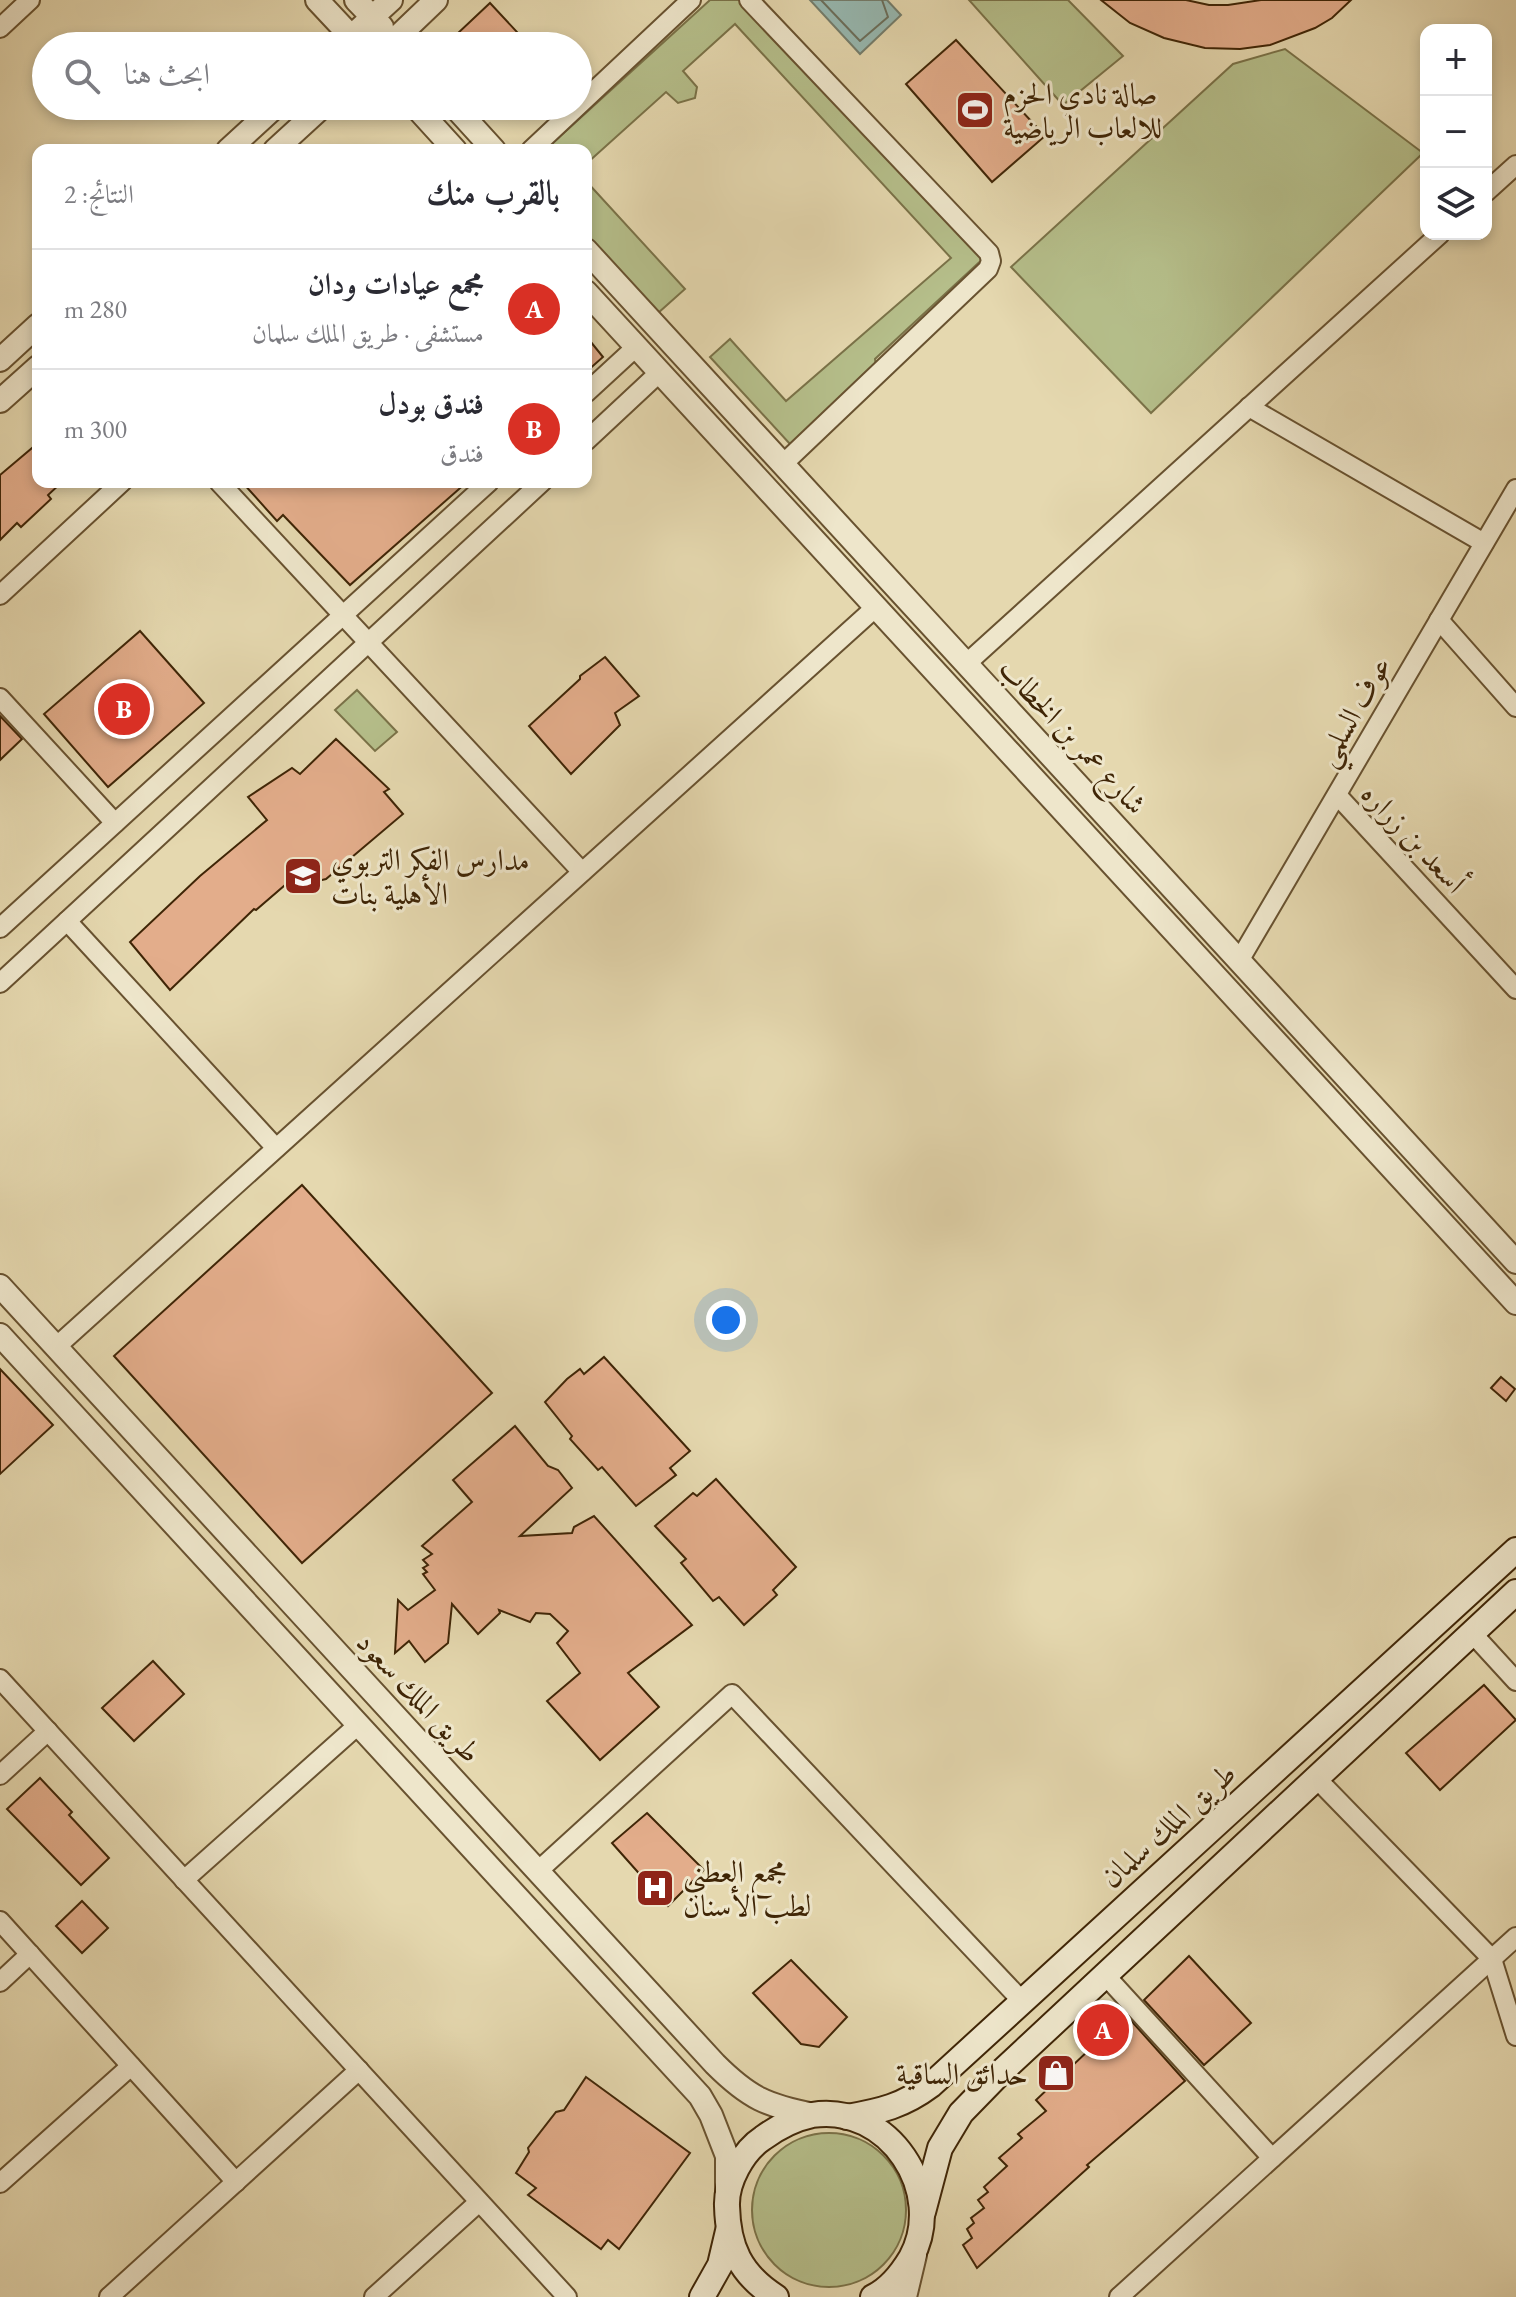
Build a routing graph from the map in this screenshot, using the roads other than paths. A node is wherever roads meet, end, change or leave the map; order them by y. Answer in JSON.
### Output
{"nodes":[{"id":1,"x":30,"y":0,"type":"edge"},
{"id":2,"x":317,"y":0,"type":"edge"},
{"id":3,"x":356,"y":0,"type":"edge"},
{"id":4,"x":391,"y":0,"type":"edge"},
{"id":5,"x":436,"y":0,"type":"edge"},
{"id":6,"x":691,"y":0,"type":"edge"},
{"id":7,"x":749,"y":0,"type":"edge"},
{"id":8,"x":372,"y":17,"type":"junction"},
{"id":9,"x":2,"y":21,"type":"edge"},
{"id":10,"x":342,"y":32,"type":"edge"},
{"id":11,"x":360,"y":32,"type":"edge"},
{"id":12,"x":384,"y":32,"type":"edge"},
{"id":13,"x":405,"y":32,"type":"edge"},
{"id":14,"x":592,"y":93,"type":"edge"},
{"id":15,"x":261,"y":120,"type":"edge"},
{"id":16,"x":308,"y":120,"type":"edge"},
{"id":17,"x":428,"y":120,"type":"edge"},
{"id":18,"x":467,"y":120,"type":"edge"},
{"id":19,"x":563,"y":120,"type":"edge"},
{"id":20,"x":235,"y":144,"type":"edge"},
{"id":21,"x":282,"y":144,"type":"edge"},
{"id":22,"x":450,"y":144,"type":"edge"},
{"id":23,"x":489,"y":144,"type":"edge"},
{"id":24,"x":537,"y":144,"type":"edge"},
{"id":25,"x":1516,"y":165,"type":"edge"},
{"id":26,"x":1492,"y":187,"type":"edge"},
{"id":27,"x":1433,"y":240,"type":"edge"},
{"id":28,"x":592,"y":257,"type":"edge"},
{"id":29,"x":592,"y":299,"type":"edge"},
{"id":30,"x":32,"y":331,"type":"edge"},
{"id":31,"x":636,"y":347,"type":"junction"},
{"id":32,"x":0,"y":360,"type":"edge"},
{"id":33,"x":32,"y":372,"type":"edge"},
{"id":34,"x":660,"y":372,"type":"junction"},
{"id":35,"x":592,"y":387,"type":"edge"},
{"id":36,"x":0,"y":401,"type":"edge"},
{"id":37,"x":1249,"y":407,"type":"junction"},
{"id":38,"x":592,"y":435,"type":"edge"},
{"id":39,"x":783,"y":464,"type":"junction"},
{"id":40,"x":116,"y":488,"type":"edge"},
{"id":41,"x":225,"y":488,"type":"edge"},
{"id":42,"x":481,"y":488,"type":"edge"},
{"id":43,"x":536,"y":488,"type":"edge"},
{"id":44,"x":1516,"y":489,"type":"edge"},
{"id":45,"x":1484,"y":543,"type":"junction"},
{"id":46,"x":0,"y":595,"type":"edge"},
{"id":47,"x":876,"y":607,"type":"junction"},
{"id":48,"x":342,"y":616,"type":"junction"},
{"id":49,"x":1439,"y":620,"type":"junction"},
{"id":50,"x":369,"y":643,"type":"junction"},
{"id":51,"x":966,"y":664,"type":"junction"},
{"id":52,"x":0,"y":698,"type":"edge"},
{"id":53,"x":1516,"y":707,"type":"edge"},
{"id":54,"x":1337,"y":795,"type":"junction"},
{"id":55,"x":115,"y":823,"type":"junction"},
{"id":56,"x":582,"y":872,"type":"junction"},
{"id":57,"x":67,"y":921,"type":"junction"},
{"id":58,"x":0,"y":928,"type":"edge"},
{"id":59,"x":1239,"y":961,"type":"junction"},
{"id":60,"x":0,"y":983,"type":"edge"},
{"id":61,"x":1516,"y":989,"type":"edge"},
{"id":62,"x":276,"y":1148,"type":"junction"},
{"id":63,"x":1516,"y":1262,"type":"edge"},
{"id":64,"x":0,"y":1286,"type":"edge"},
{"id":65,"x":1516,"y":1303,"type":"edge"},
{"id":66,"x":0,"y":1335,"type":"edge"},
{"id":67,"x":56,"y":1347,"type":"junction"},
{"id":68,"x":1516,"y":1550,"type":"edge"},
{"id":69,"x":1516,"y":1592,"type":"edge"},
{"id":70,"x":1472,"y":1633,"type":"junction"},
{"id":71,"x":0,"y":1679,"type":"edge"},
{"id":72,"x":1516,"y":1681,"type":"edge"},
{"id":73,"x":358,"y":1725,"type":"junction"},
{"id":74,"x":48,"y":1731,"type":"junction"},
{"id":75,"x":0,"y":1775,"type":"edge"},
{"id":76,"x":1316,"y":1778,"type":"junction"},
{"id":77,"x":538,"y":1871,"type":"junction"},
{"id":78,"x":184,"y":1880,"type":"junction"},
{"id":79,"x":0,"y":1921,"type":"edge"},
{"id":80,"x":1516,"y":1937,"type":"edge"},
{"id":81,"x":30,"y":1954,"type":"junction"},
{"id":82,"x":1492,"y":1959,"type":"junction"},
{"id":83,"x":1105,"y":1975,"type":"junction"},
{"id":84,"x":0,"y":1982,"type":"edge"},
{"id":85,"x":1022,"y":2001,"type":"junction"},
{"id":86,"x":1516,"y":2036,"type":"edge"},
{"id":87,"x":131,"y":2066,"type":"junction"},
{"id":88,"x":359,"y":2070,"type":"junction"},
{"id":89,"x":814,"y":2115,"type":"junction"},
{"id":90,"x":847,"y":2117,"type":"junction"},
{"id":91,"x":1272,"y":2158,"type":"junction"},
{"id":92,"x":236,"y":2182,"type":"junction"},
{"id":93,"x":0,"y":2183,"type":"edge"},
{"id":94,"x":727,"y":2199,"type":"junction"},
{"id":95,"x":479,"y":2202,"type":"junction"},
{"id":96,"x":923,"y":2212,"type":"junction"},
{"id":97,"x":728,"y":2231,"type":"junction"},
{"id":98,"x":918,"y":2245,"type":"junction"},
{"id":99,"x":109,"y":2297,"type":"edge"},
{"id":100,"x":374,"y":2297,"type":"edge"},
{"id":101,"x":567,"y":2297,"type":"edge"},
{"id":102,"x":702,"y":2297,"type":"edge"},
{"id":103,"x":776,"y":2297,"type":"edge"},
{"id":104,"x":873,"y":2297,"type":"edge"},
{"id":105,"x":905,"y":2297,"type":"edge"},
{"id":106,"x":1119,"y":2297,"type":"edge"}],
"edges":[{"from":1,"to":9,"type":"street"},
{"from":2,"to":10,"type":"street"},
{"from":3,"to":8,"type":"street"},
{"from":4,"to":8,"type":"street"},
{"from":5,"to":13,"type":"street"},
{"from":6,"to":14,"type":"street"},
{"from":7,"to":39,"type":"street"},
{"from":8,"to":11,"type":"street"},
{"from":8,"to":12,"type":"street"},
{"from":15,"to":20,"type":"street"},
{"from":16,"to":21,"type":"street"},
{"from":17,"to":22,"type":"street"},
{"from":18,"to":23,"type":"street"},
{"from":19,"to":24,"type":"street"},
{"from":25,"to":26,"type":"street"},
{"from":27,"to":37,"type":"street"},
{"from":28,"to":39,"type":"street","name":"شارع عمر بن الخطاب"},
{"from":29,"to":31,"type":"street","name":"شارع عمر بن الخطاب"},
{"from":30,"to":32,"type":"street"},
{"from":31,"to":34,"type":"street","name":"شارع عمر بن الخطاب"},
{"from":31,"to":35,"type":"street"},
{"from":33,"to":36,"type":"street"},
{"from":34,"to":38,"type":"street"},
{"from":34,"to":47,"type":"street","name":"شارع عمر بن الخطاب"},
{"from":37,"to":45,"type":"street"},
{"from":37,"to":51,"type":"street"},
{"from":39,"to":51,"type":"street","name":"شارع عمر بن الخطاب"},
{"from":40,"to":46,"type":"street"},
{"from":41,"to":48,"type":"street"},
{"from":42,"to":48,"type":"street"},
{"from":43,"to":50,"type":"street"},
{"from":44,"to":45,"type":"street","name":"عوف السلمي"},
{"from":45,"to":49,"type":"street","name":"عوف السلمي"},
{"from":47,"to":56,"type":"street"},
{"from":47,"to":65,"type":"street","name":"شارع عمر بن الخطاب"},
{"from":48,"to":50,"type":"street"},
{"from":48,"to":55,"type":"street"},
{"from":49,"to":53,"type":"street"},
{"from":49,"to":54,"type":"street","name":"عوف السلمي"},
{"from":50,"to":56,"type":"street"},
{"from":50,"to":57,"type":"street"},
{"from":51,"to":59,"type":"street","name":"شارع عمر بن الخطاب"},
{"from":52,"to":55,"type":"street"},
{"from":54,"to":59,"type":"street","name":"عوف السلمي"},
{"from":54,"to":61,"type":"street","name":"أسعد بن زراره"},
{"from":55,"to":58,"type":"street"},
{"from":56,"to":62,"type":"street"},
{"from":57,"to":60,"type":"street"},
{"from":57,"to":62,"type":"street"},
{"from":59,"to":63,"type":"street","name":"شارع عمر بن الخطاب"},
{"from":62,"to":67,"type":"street"},
{"from":64,"to":67,"type":"street","name":"طريق الملك سعود"},
{"from":66,"to":73,"type":"street","name":"طريق الملك سعود"},
{"from":67,"to":77,"type":"street","name":"طريق الملك سعود"},
{"from":68,"to":85,"type":"main road","name":"طريق الملك سلمان"},
{"from":69,"to":70,"type":"main road"},
{"from":70,"to":72,"type":"street"},
{"from":70,"to":76,"type":"main road"},
{"from":71,"to":74,"type":"street"},
{"from":73,"to":78,"type":"street"},
{"from":73,"to":94,"type":"street","name":"طريق الملك سعود"},
{"from":74,"to":75,"type":"street"},
{"from":74,"to":78,"type":"street"},
{"from":76,"to":82,"type":"street"},
{"from":76,"to":83,"type":"main road"},
{"from":77,"to":85,"type":"street"},
{"from":77,"to":89,"type":"street","name":"طريق الملك سعود"},
{"from":78,"to":88,"type":"street"},
{"from":79,"to":81,"type":"street"},
{"from":80,"to":82,"type":"street"},
{"from":81,"to":84,"type":"street"},
{"from":81,"to":87,"type":"street"},
{"from":82,"to":86,"type":"street"},
{"from":82,"to":91,"type":"street"},
{"from":83,"to":91,"type":"street"},
{"from":83,"to":96,"type":"main road"},
{"from":85,"to":90,"type":"main road","name":"طريق الملك سلمان"},
{"from":87,"to":92,"type":"street"},
{"from":87,"to":93,"type":"street"},
{"from":88,"to":92,"type":"street"},
{"from":88,"to":95,"type":"street"},
{"from":89,"to":90,"type":"main road"},
{"from":89,"to":94,"type":"main road"},
{"from":90,"to":96,"type":"main road"},
{"from":91,"to":106,"type":"street"},
{"from":92,"to":99,"type":"street"},
{"from":94,"to":97,"type":"main road"},
{"from":95,"to":100,"type":"street"},
{"from":95,"to":101,"type":"street"},
{"from":96,"to":98,"type":"main road"},
{"from":97,"to":102,"type":"main road"},
{"from":97,"to":103,"type":"main road"},
{"from":98,"to":104,"type":"main road"},
{"from":98,"to":105,"type":"street"}]}
